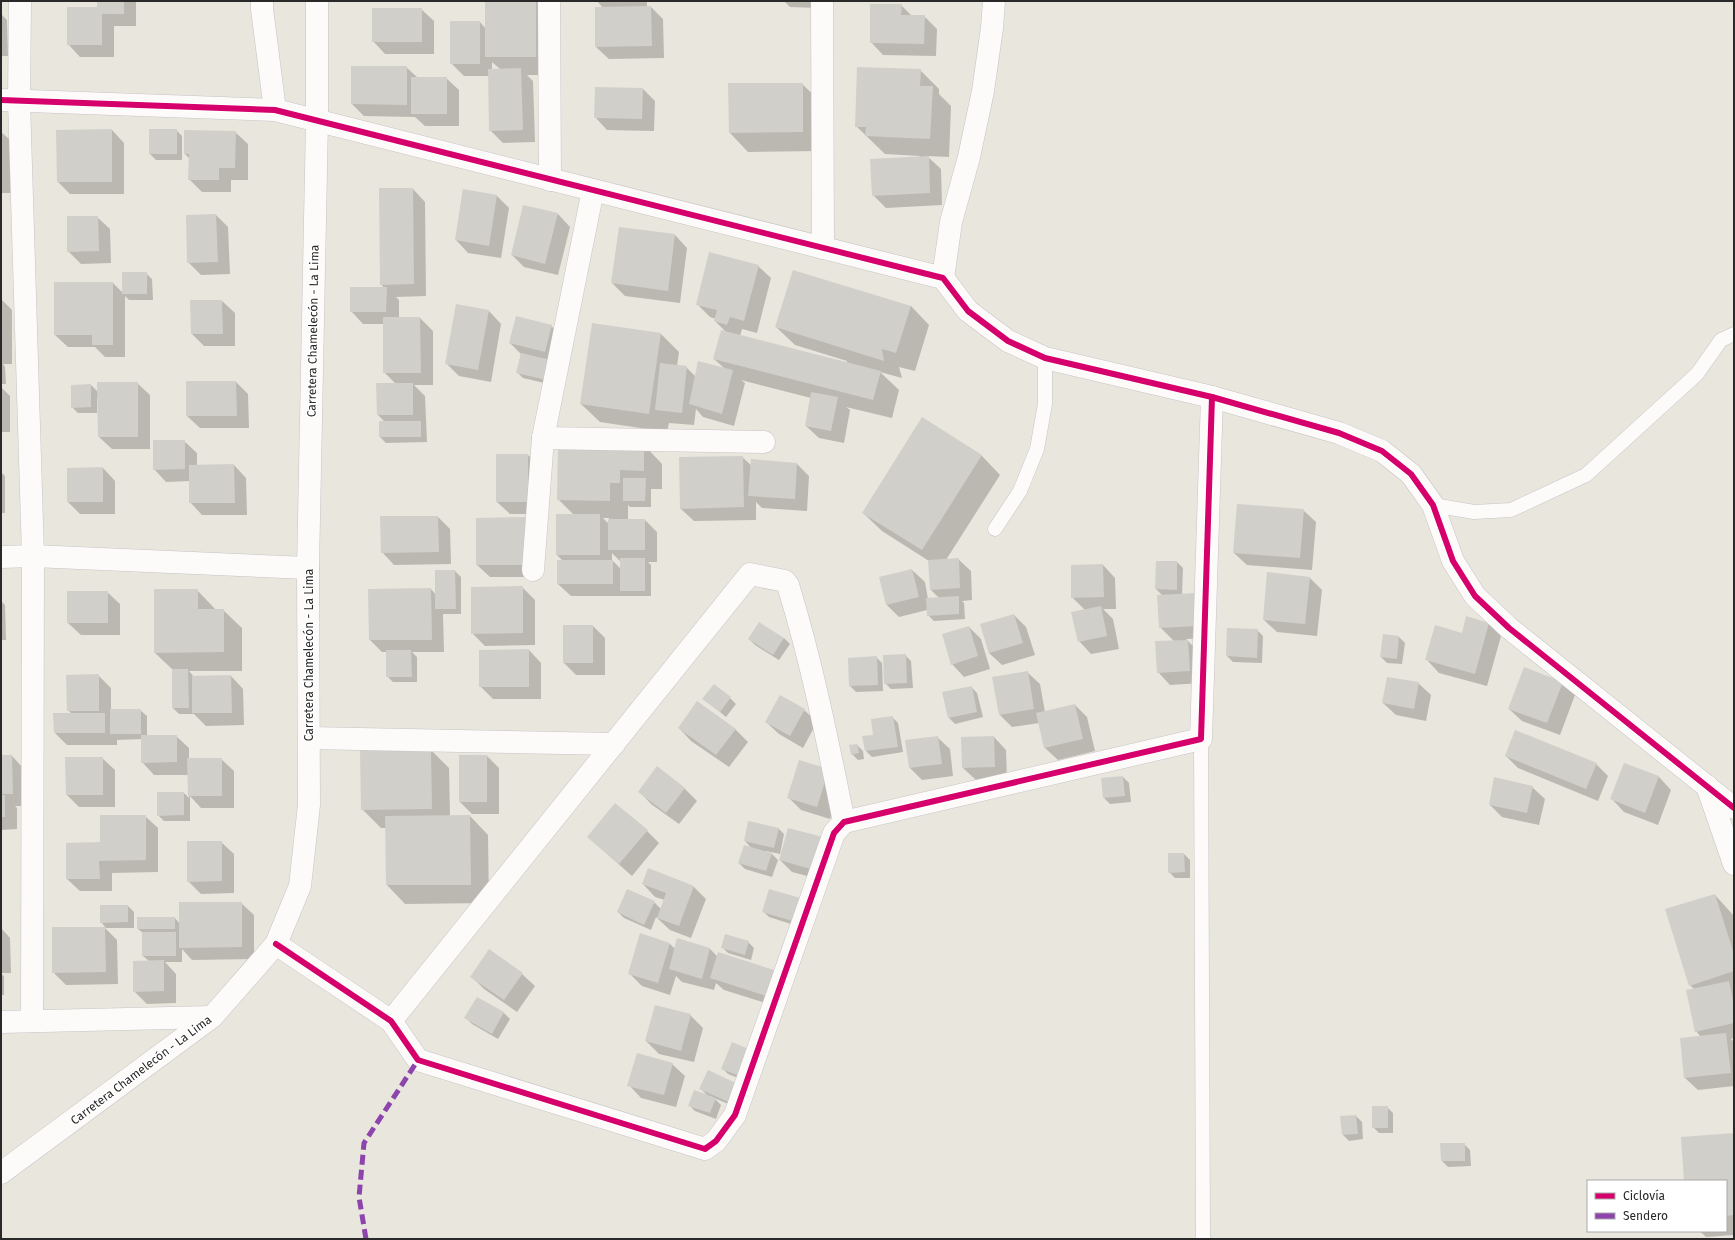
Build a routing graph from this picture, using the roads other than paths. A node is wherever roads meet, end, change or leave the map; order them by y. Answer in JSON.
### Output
{"nodes":[{"id":1,"x":20,"y":1,"type":"edge"},
{"id":2,"x":262,"y":1,"type":"edge"},
{"id":3,"x":316,"y":1,"type":"edge"},
{"id":4,"x":549,"y":1,"type":"edge"},
{"id":5,"x":822,"y":1,"type":"edge"},
{"id":6,"x":994,"y":1,"type":"edge"},
{"id":7,"x":10,"y":100,"type":"edge"},
{"id":8,"x":275,"y":110,"type":"junction"},
{"id":9,"x":316,"y":121,"type":"junction"},
{"id":10,"x":550,"y":180,"type":"junction"},
{"id":11,"x":593,"y":190,"type":"junction"},
{"id":12,"x":823,"y":248,"type":"junction"},
{"id":13,"x":943,"y":278,"type":"junction"},
{"id":14,"x":1734,"y":334,"type":"edge"},
{"id":15,"x":1045,"y":358,"type":"junction"},
{"id":16,"x":1212,"y":397,"type":"junction"},
{"id":17,"x":543,"y":438,"type":"junction"},
{"id":18,"x":764,"y":442,"type":"dead end"},
{"id":19,"x":1434,"y":505,"type":"junction"},
{"id":20,"x":995,"y":529,"type":"dead end"},
{"id":21,"x":1,"y":556,"type":"edge"},
{"id":22,"x":33,"y":556,"type":"junction"},
{"id":23,"x":308,"y":568,"type":"junction"},
{"id":24,"x":533,"y":570,"type":"dead end"},
{"id":25,"x":309,"y":738,"type":"junction"},
{"id":26,"x":1201,"y":739,"type":"junction"},
{"id":27,"x":614,"y":744,"type":"junction"},
{"id":28,"x":1706,"y":785,"type":"junction"},
{"id":29,"x":1734,"y":808,"type":"edge"},
{"id":30,"x":844,"y":822,"type":"junction"},
{"id":31,"x":1734,"y":864,"type":"edge"},
{"id":32,"x":276,"y":944,"type":"junction"},
{"id":33,"x":212,"y":1017,"type":"junction"},
{"id":34,"x":32,"y":1021,"type":"junction"},
{"id":35,"x":391,"y":1021,"type":"junction"},
{"id":36,"x":1,"y":1022,"type":"edge"},
{"id":37,"x":1,"y":1173,"type":"edge"},
{"id":38,"x":1203,"y":1239,"type":"edge"}],
"edges":[{"from":1,"to":7,"type":"street"},
{"from":2,"to":8,"type":"street"},
{"from":3,"to":9,"type":"street","name":"Carretera Chamelecón - La Lima"},
{"from":4,"to":10,"type":"street"},
{"from":5,"to":12,"type":"street"},
{"from":6,"to":13,"type":"street"},
{"from":7,"to":8,"type":"street"},
{"from":7,"to":22,"type":"street"},
{"from":8,"to":9,"type":"street"},
{"from":9,"to":10,"type":"street"},
{"from":9,"to":23,"type":"street","name":"Carretera Chamelecón - La Lima"},
{"from":10,"to":11,"type":"street"},
{"from":11,"to":12,"type":"street"},
{"from":11,"to":17,"type":"street"},
{"from":12,"to":13,"type":"street"},
{"from":13,"to":15,"type":"street"},
{"from":14,"to":19,"type":"lane"},
{"from":15,"to":16,"type":"street"},
{"from":15,"to":20,"type":"lane"},
{"from":16,"to":19,"type":"street"},
{"from":16,"to":26,"type":"street"},
{"from":17,"to":18,"type":"street"},
{"from":17,"to":24,"type":"street"},
{"from":19,"to":28,"type":"street"},
{"from":21,"to":22,"type":"street"},
{"from":22,"to":23,"type":"street"},
{"from":22,"to":34,"type":"street"},
{"from":23,"to":25,"type":"street","name":"Carretera Chamelecón - La Lima"},
{"from":25,"to":27,"type":"street"},
{"from":25,"to":32,"type":"street","name":"Carretera Chamelecón - La Lima"},
{"from":26,"to":30,"type":"street"},
{"from":26,"to":38,"type":"lane"},
{"from":27,"to":30,"type":"street"},
{"from":27,"to":35,"type":"street"},
{"from":28,"to":29,"type":"street"},
{"from":28,"to":31,"type":"street"},
{"from":30,"to":35,"type":"street"},
{"from":32,"to":33,"type":"street","name":"Carretera Chamelecón - La Lima"},
{"from":32,"to":35,"type":"street"},
{"from":33,"to":34,"type":"street"},
{"from":33,"to":37,"type":"street","name":"Carretera Chamelecón - La Lima"},
{"from":34,"to":36,"type":"street"}]}
